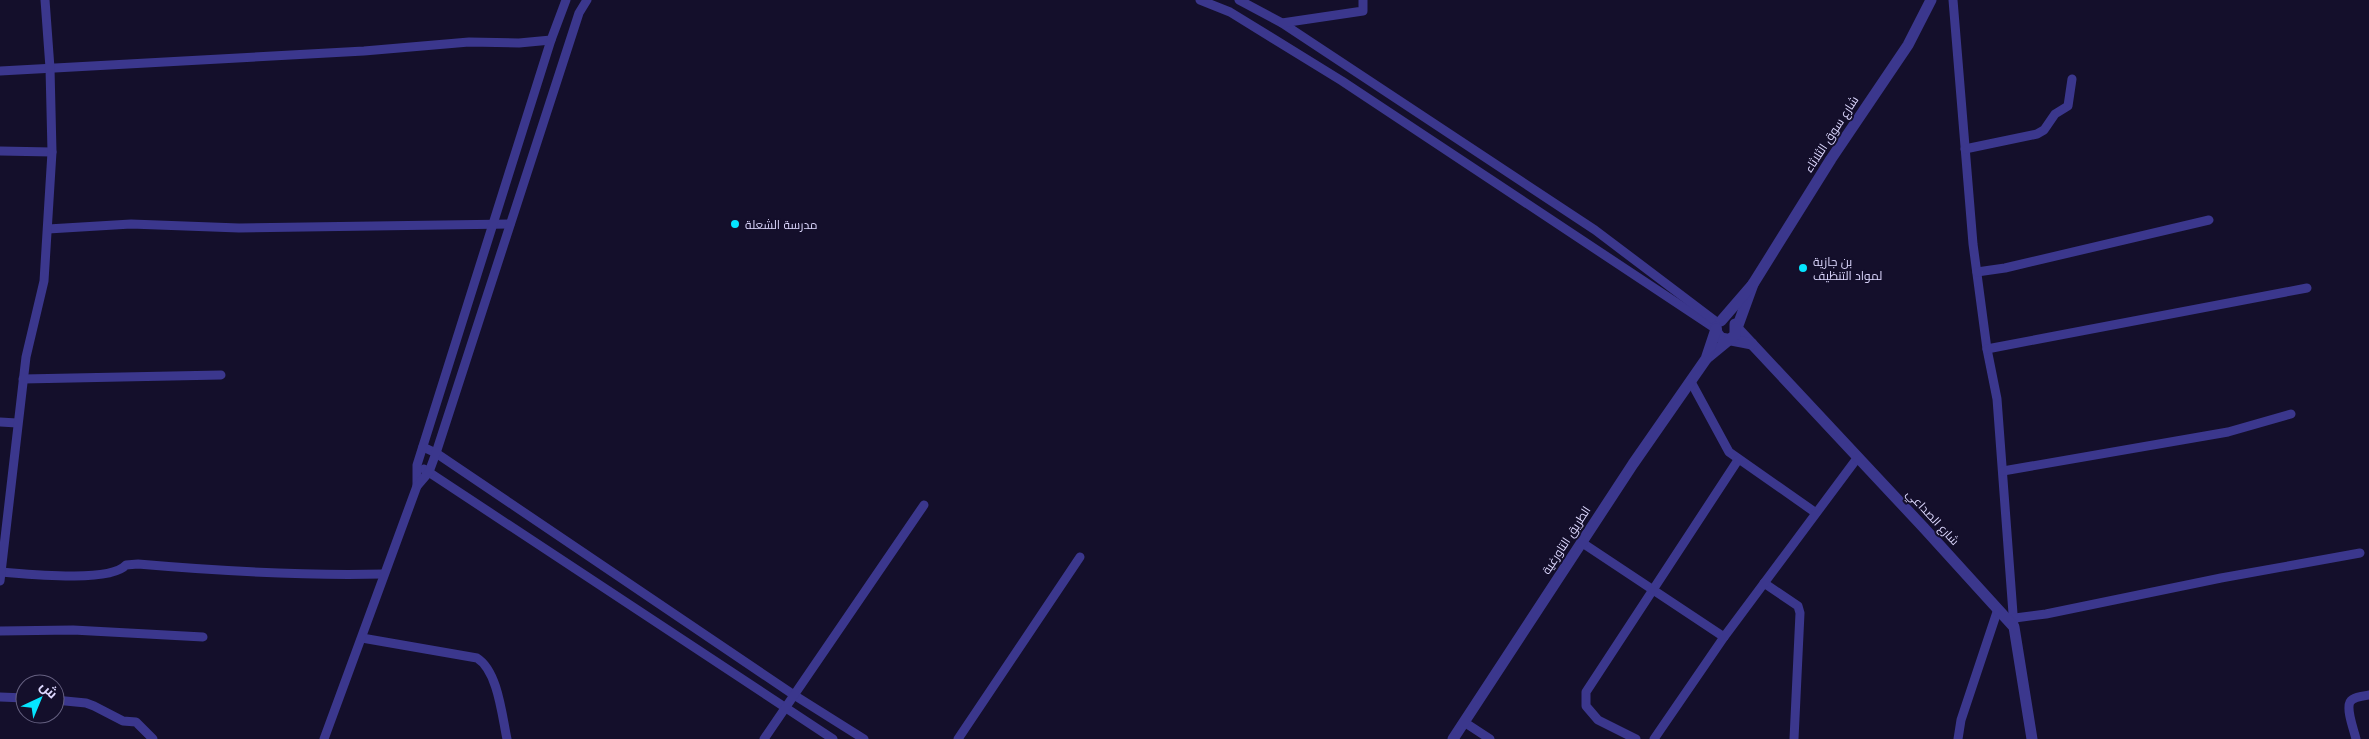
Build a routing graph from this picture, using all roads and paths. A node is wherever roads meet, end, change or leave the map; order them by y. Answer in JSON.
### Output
{"nodes":[{"id":1,"x":45,"y":0,"type":"edge"},
{"id":2,"x":566,"y":0,"type":"edge"},
{"id":3,"x":587,"y":0,"type":"edge"},
{"id":4,"x":1200,"y":0,"type":"edge"},
{"id":5,"x":1239,"y":0,"type":"edge"},
{"id":6,"x":1363,"y":0,"type":"edge"},
{"id":7,"x":1931,"y":0,"type":"edge"},
{"id":8,"x":1953,"y":0,"type":"edge"},
{"id":9,"x":1282,"y":23,"type":"junction"},
{"id":10,"x":551,"y":40,"type":"junction"},
{"id":11,"x":50,"y":68,"type":"junction"},
{"id":12,"x":0,"y":71,"type":"edge"},
{"id":13,"x":2072,"y":79,"type":"dead end"},
{"id":14,"x":1458,"y":137,"type":"junction"},
{"id":15,"x":1965,"y":149,"type":"junction"},
{"id":16,"x":0,"y":151,"type":"edge"},
{"id":17,"x":52,"y":152,"type":"junction"},
{"id":18,"x":1449,"y":153,"type":"junction"},
{"id":19,"x":2209,"y":220,"type":"dead end"},
{"id":20,"x":494,"y":222,"type":"junction"},
{"id":21,"x":510,"y":224,"type":"junction"},
{"id":22,"x":48,"y":229,"type":"junction"},
{"id":23,"x":1977,"y":272,"type":"junction"},
{"id":24,"x":1753,"y":284,"type":"junction"},
{"id":25,"x":2307,"y":288,"type":"dead end"},
{"id":26,"x":1718,"y":324,"type":"junction"},
{"id":27,"x":1737,"y":328,"type":"junction"},
{"id":28,"x":1727,"y":340,"type":"junction"},
{"id":29,"x":1752,"y":344,"type":"junction"},
{"id":30,"x":1987,"y":349,"type":"junction"},
{"id":31,"x":1706,"y":359,"type":"junction"},
{"id":32,"x":221,"y":375,"type":"dead end"},
{"id":33,"x":23,"y":378,"type":"junction"},
{"id":34,"x":1691,"y":382,"type":"junction"},
{"id":35,"x":2291,"y":414,"type":"dead end"},
{"id":36,"x":0,"y":422,"type":"edge"},
{"id":37,"x":17,"y":423,"type":"junction"},
{"id":38,"x":423,"y":447,"type":"junction"},
{"id":39,"x":436,"y":453,"type":"junction"},
{"id":40,"x":1858,"y":457,"type":"junction"},
{"id":41,"x":1738,"y":460,"type":"junction"},
{"id":42,"x":417,"y":465,"type":"junction"},
{"id":43,"x":2003,"y":471,"type":"junction"},
{"id":44,"x":429,"y":472,"type":"junction"},
{"id":45,"x":417,"y":486,"type":"junction"},
{"id":46,"x":924,"y":505,"type":"dead end"},
{"id":47,"x":1816,"y":513,"type":"junction"},
{"id":48,"x":1581,"y":542,"type":"junction"},
{"id":49,"x":2360,"y":553,"type":"dead end"},
{"id":50,"x":1080,"y":557,"type":"dead end"},
{"id":51,"x":383,"y":574,"type":"junction"},
{"id":52,"x":1,"y":577,"type":"edge"},
{"id":53,"x":1764,"y":583,"type":"junction"},
{"id":54,"x":1654,"y":590,"type":"junction"},
{"id":55,"x":1998,"y":609,"type":"junction"},
{"id":56,"x":2014,"y":622,"type":"junction"},
{"id":57,"x":0,"y":632,"type":"edge"},
{"id":58,"x":1724,"y":636,"type":"junction"},
{"id":59,"x":203,"y":637,"type":"dead end"},
{"id":60,"x":362,"y":638,"type":"junction"},
{"id":61,"x":794,"y":694,"type":"junction"},
{"id":62,"x":2369,"y":695,"type":"edge"},
{"id":63,"x":0,"y":697,"type":"edge"},
{"id":64,"x":15,"y":698,"type":"edge"},
{"id":65,"x":65,"y":701,"type":"edge"},
{"id":66,"x":786,"y":708,"type":"junction"},
{"id":67,"x":1464,"y":722,"type":"junction"},
{"id":68,"x":324,"y":738,"type":"edge"},
{"id":69,"x":153,"y":739,"type":"edge"},
{"id":70,"x":508,"y":739,"type":"edge"},
{"id":71,"x":764,"y":739,"type":"edge"},
{"id":72,"x":833,"y":739,"type":"edge"},
{"id":73,"x":864,"y":739,"type":"edge"},
{"id":74,"x":958,"y":739,"type":"edge"},
{"id":75,"x":1453,"y":739,"type":"edge"},
{"id":76,"x":1490,"y":739,"type":"edge"},
{"id":77,"x":1636,"y":739,"type":"edge"},
{"id":78,"x":1654,"y":739,"type":"edge"},
{"id":79,"x":1794,"y":739,"type":"edge"},
{"id":80,"x":1958,"y":739,"type":"edge"},
{"id":81,"x":2032,"y":739,"type":"edge"},
{"id":82,"x":2356,"y":739,"type":"edge"}],
"edges":[{"from":1,"to":11,"type":"street"},
{"from":2,"to":10,"type":"street"},
{"from":3,"to":21,"type":"street"},
{"from":4,"to":18,"type":"street"},
{"from":5,"to":9,"type":"street"},
{"from":6,"to":9,"type":"street"},
{"from":7,"to":24,"type":"street","name":"شارع سوق الثلاثاء"},
{"from":8,"to":15,"type":"street"},
{"from":9,"to":14,"type":"street"},
{"from":10,"to":11,"type":"street"},
{"from":10,"to":20,"type":"street"},
{"from":11,"to":12,"type":"street"},
{"from":11,"to":17,"type":"street"},
{"from":13,"to":15,"type":"street"},
{"from":14,"to":18,"type":"street"},
{"from":14,"to":26,"type":"street"},
{"from":15,"to":23,"type":"street"},
{"from":16,"to":17,"type":"street"},
{"from":17,"to":22,"type":"street"},
{"from":18,"to":26,"type":"street"},
{"from":19,"to":23,"type":"street"},
{"from":20,"to":21,"type":"street"},
{"from":20,"to":22,"type":"street"},
{"from":20,"to":38,"type":"street"},
{"from":21,"to":39,"type":"street"},
{"from":22,"to":33,"type":"street"},
{"from":23,"to":30,"type":"street"},
{"from":24,"to":26,"type":"street"},
{"from":24,"to":27,"type":"street"},
{"from":25,"to":30,"type":"street"},
{"from":26,"to":27,"type":"street"},
{"from":26,"to":28,"type":"street"},
{"from":26,"to":31,"type":"street"},
{"from":27,"to":28,"type":"street"},
{"from":27,"to":29,"type":"street","name":"شارع الصداعي"},
{"from":28,"to":29,"type":"street"},
{"from":28,"to":31,"type":"street"},
{"from":29,"to":40,"type":"street","name":"شارع الصداعي"},
{"from":30,"to":43,"type":"street"},
{"from":31,"to":34,"type":"street","name":"الطريق التاورغية"},
{"from":32,"to":33,"type":"street"},
{"from":33,"to":37,"type":"street"},
{"from":34,"to":41,"type":"street"},
{"from":34,"to":48,"type":"street","name":"الطريق التاورغية"},
{"from":35,"to":43,"type":"street"},
{"from":36,"to":37,"type":"street"},
{"from":37,"to":52,"type":"street"},
{"from":38,"to":39,"type":"street"},
{"from":38,"to":42,"type":"street"},
{"from":39,"to":44,"type":"street"},
{"from":39,"to":61,"type":"street"},
{"from":40,"to":47,"type":"street"},
{"from":40,"to":55,"type":"street","name":"شارع الصداعي"},
{"from":41,"to":47,"type":"street"},
{"from":41,"to":54,"type":"street"},
{"from":42,"to":44,"type":"street"},
{"from":42,"to":45,"type":"street"},
{"from":43,"to":56,"type":"street"},
{"from":44,"to":45,"type":"street"},
{"from":44,"to":66,"type":"street"},
{"from":45,"to":51,"type":"street"},
{"from":46,"to":61,"type":"street"},
{"from":47,"to":53,"type":"street"},
{"from":48,"to":54,"type":"street"},
{"from":48,"to":67,"type":"street","name":"الطريق التاورغية"},
{"from":49,"to":56,"type":"street"},
{"from":50,"to":74,"type":"street"},
{"from":51,"to":52,"type":"street"},
{"from":51,"to":60,"type":"street"},
{"from":53,"to":58,"type":"street"},
{"from":53,"to":79,"type":"street"},
{"from":54,"to":58,"type":"street"},
{"from":54,"to":77,"type":"street"},
{"from":55,"to":56,"type":"street","name":"شارع الصداعي"},
{"from":55,"to":80,"type":"street"},
{"from":56,"to":81,"type":"street"},
{"from":57,"to":59,"type":"street"},
{"from":58,"to":78,"type":"street"},
{"from":60,"to":68,"type":"street"},
{"from":60,"to":70,"type":"street"},
{"from":61,"to":66,"type":"street"},
{"from":61,"to":73,"type":"street"},
{"from":62,"to":82,"type":"street"},
{"from":63,"to":64,"type":"street"},
{"from":65,"to":69,"type":"street"},
{"from":66,"to":71,"type":"street"},
{"from":66,"to":72,"type":"street"},
{"from":67,"to":75,"type":"street","name":"الطريق التاورغية"},
{"from":67,"to":76,"type":"street"}]}
